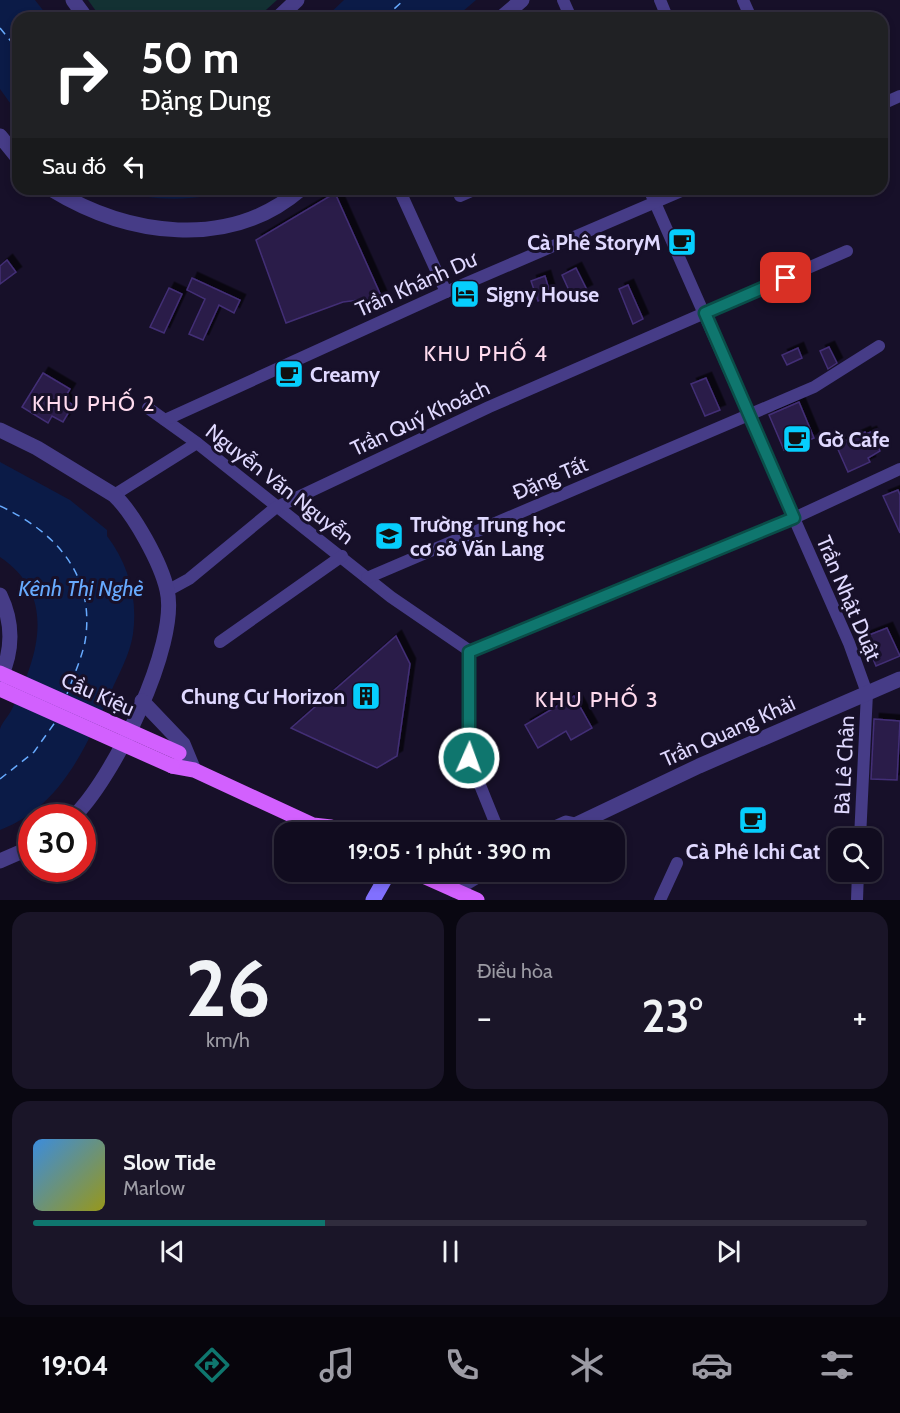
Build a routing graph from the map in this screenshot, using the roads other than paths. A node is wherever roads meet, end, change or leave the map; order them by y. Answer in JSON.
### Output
{"nodes":[{"id":1,"x":297,"y":0,"type":"edge"},
{"id":2,"x":522,"y":0,"type":"edge"},
{"id":3,"x":284,"y":12,"type":"edge"},
{"id":4,"x":508,"y":12,"type":"edge"},
{"id":5,"x":0,"y":136,"type":"edge"},
{"id":6,"x":12,"y":151,"type":"edge"},
{"id":7,"x":62,"y":195,"type":"edge"},
{"id":8,"x":293,"y":195,"type":"edge"},
{"id":9,"x":402,"y":195,"type":"edge"},
{"id":10,"x":652,"y":195,"type":"edge"},
{"id":11,"x":673,"y":195,"type":"edge"},
{"id":12,"x":656,"y":203,"type":"junction"},
{"id":13,"x":847,"y":250,"type":"dead end"},
{"id":14,"x":446,"y":292,"type":"junction"},
{"id":15,"x":705,"y":313,"type":"junction"},
{"id":16,"x":879,"y":346,"type":"dead end"},
{"id":17,"x":148,"y":408,"type":"dead end"},
{"id":18,"x":748,"y":414,"type":"junction"},
{"id":19,"x":165,"y":420,"type":"junction"},
{"id":20,"x":0,"y":430,"type":"edge"},
{"id":21,"x":196,"y":443,"type":"junction"},
{"id":22,"x":900,"y":469,"type":"edge"},
{"id":23,"x":114,"y":495,"type":"junction"},
{"id":24,"x":275,"y":507,"type":"junction"},
{"id":25,"x":794,"y":518,"type":"junction"},
{"id":26,"x":342,"y":556,"type":"junction"},
{"id":27,"x":367,"y":578,"type":"junction"},
{"id":28,"x":168,"y":591,"type":"junction"},
{"id":29,"x":0,"y":595,"type":"edge"},
{"id":30,"x":220,"y":642,"type":"dead end"},
{"id":31,"x":469,"y":652,"type":"junction"},
{"id":32,"x":0,"y":673,"type":"edge"},
{"id":33,"x":0,"y":679,"type":"edge"},
{"id":34,"x":900,"y":679,"type":"edge"},
{"id":35,"x":0,"y":689,"type":"edge"},
{"id":36,"x":867,"y":693,"type":"junction"},
{"id":37,"x":142,"y":701,"type":"junction"},
{"id":38,"x":176,"y":760,"type":"junction"},
{"id":39,"x":193,"y":769,"type":"junction"},
{"id":40,"x":84,"y":804,"type":"edge"},
{"id":41,"x":303,"y":822,"type":"edge"},
{"id":42,"x":495,"y":822,"type":"edge"},
{"id":43,"x":588,"y":822,"type":"edge"},
{"id":44,"x":860,"y":828,"type":"edge"},
{"id":45,"x":18,"y":853,"type":"edge"},
{"id":46,"x":0,"y":861,"type":"edge"},
{"id":47,"x":677,"y":863,"type":"dead end"},
{"id":48,"x":383,"y":882,"type":"edge"},
{"id":49,"x":436,"y":882,"type":"edge"},
{"id":50,"x":469,"y":882,"type":"edge"},
{"id":51,"x":858,"y":882,"type":"edge"},
{"id":52,"x":454,"y":890,"type":"junction"},
{"id":53,"x":373,"y":900,"type":"edge"},
{"id":54,"x":477,"y":900,"type":"edge"},
{"id":55,"x":660,"y":900,"type":"edge"},
{"id":56,"x":857,"y":900,"type":"edge"}],
"edges":[{"from":1,"to":3,"type":"street"},
{"from":2,"to":4,"type":"street"},
{"from":5,"to":6,"type":"street"},
{"from":7,"to":8,"type":"street"},
{"from":9,"to":14,"type":"street"},
{"from":10,"to":12,"type":"street","name":"Trần Nhật Duật"},
{"from":11,"to":12,"type":"street","name":"Trần Khánh Dư"},
{"from":12,"to":14,"type":"street","name":"Trần Khánh Dư"},
{"from":12,"to":15,"type":"street","name":"Trần Nhật Duật"},
{"from":13,"to":15,"type":"street","name":"Trần Quý Khoách"},
{"from":14,"to":19,"type":"street","name":"Trần Khánh Dư"},
{"from":15,"to":18,"type":"street","name":"Trần Nhật Duật"},
{"from":15,"to":24,"type":"street","name":"Trần Quý Khoách"},
{"from":16,"to":18,"type":"street","name":"Ðặng Tất"},
{"from":17,"to":19,"type":"street","name":"Nguyễn Văn Nguyễn"},
{"from":18,"to":25,"type":"street","name":"Trần Nhật Duật"},
{"from":18,"to":27,"type":"street","name":"Ðặng Tất"},
{"from":19,"to":21,"type":"street","name":"Nguyễn Văn Nguyễn"},
{"from":20,"to":23,"type":"street"},
{"from":21,"to":23,"type":"street"},
{"from":21,"to":24,"type":"street","name":"Nguyễn Văn Nguyễn"},
{"from":22,"to":25,"type":"street"},
{"from":23,"to":28,"type":"street"},
{"from":24,"to":26,"type":"street","name":"Nguyễn Văn Nguyễn"},
{"from":24,"to":28,"type":"street","name":"Trần Quý Khoách"},
{"from":25,"to":31,"type":"street"},
{"from":25,"to":36,"type":"street","name":"Trần Nhật Duật"},
{"from":26,"to":27,"type":"street","name":"Nguyễn Văn Nguyễn"},
{"from":26,"to":30,"type":"street"},
{"from":27,"to":31,"type":"street","name":"Nguyễn Văn Nguyễn"},
{"from":28,"to":37,"type":"street"},
{"from":29,"to":33,"type":"street"},
{"from":31,"to":42,"type":"street"},
{"from":32,"to":38,"type":"main road","name":"Cầu Kiệu","bridge":true},
{"from":34,"to":36,"type":"street","name":"Trần Quang Khải"},
{"from":35,"to":38,"type":"main road","name":"Cầu Kiệu","bridge":true},
{"from":36,"to":43,"type":"street","name":"Trần Quang Khải"},
{"from":36,"to":44,"type":"street","name":"Bà Lê Chân"},
{"from":37,"to":39,"type":"street"},
{"from":37,"to":40,"type":"street"},
{"from":38,"to":39,"type":"main road"},
{"from":39,"to":41,"type":"main road"},
{"from":45,"to":46,"type":"street"},
{"from":47,"to":55,"type":"street"},
{"from":48,"to":53,"type":"main road"},
{"from":49,"to":52,"type":"main road"},
{"from":50,"to":52,"type":"street"},
{"from":51,"to":56,"type":"street"},
{"from":52,"to":54,"type":"main road"}]}
